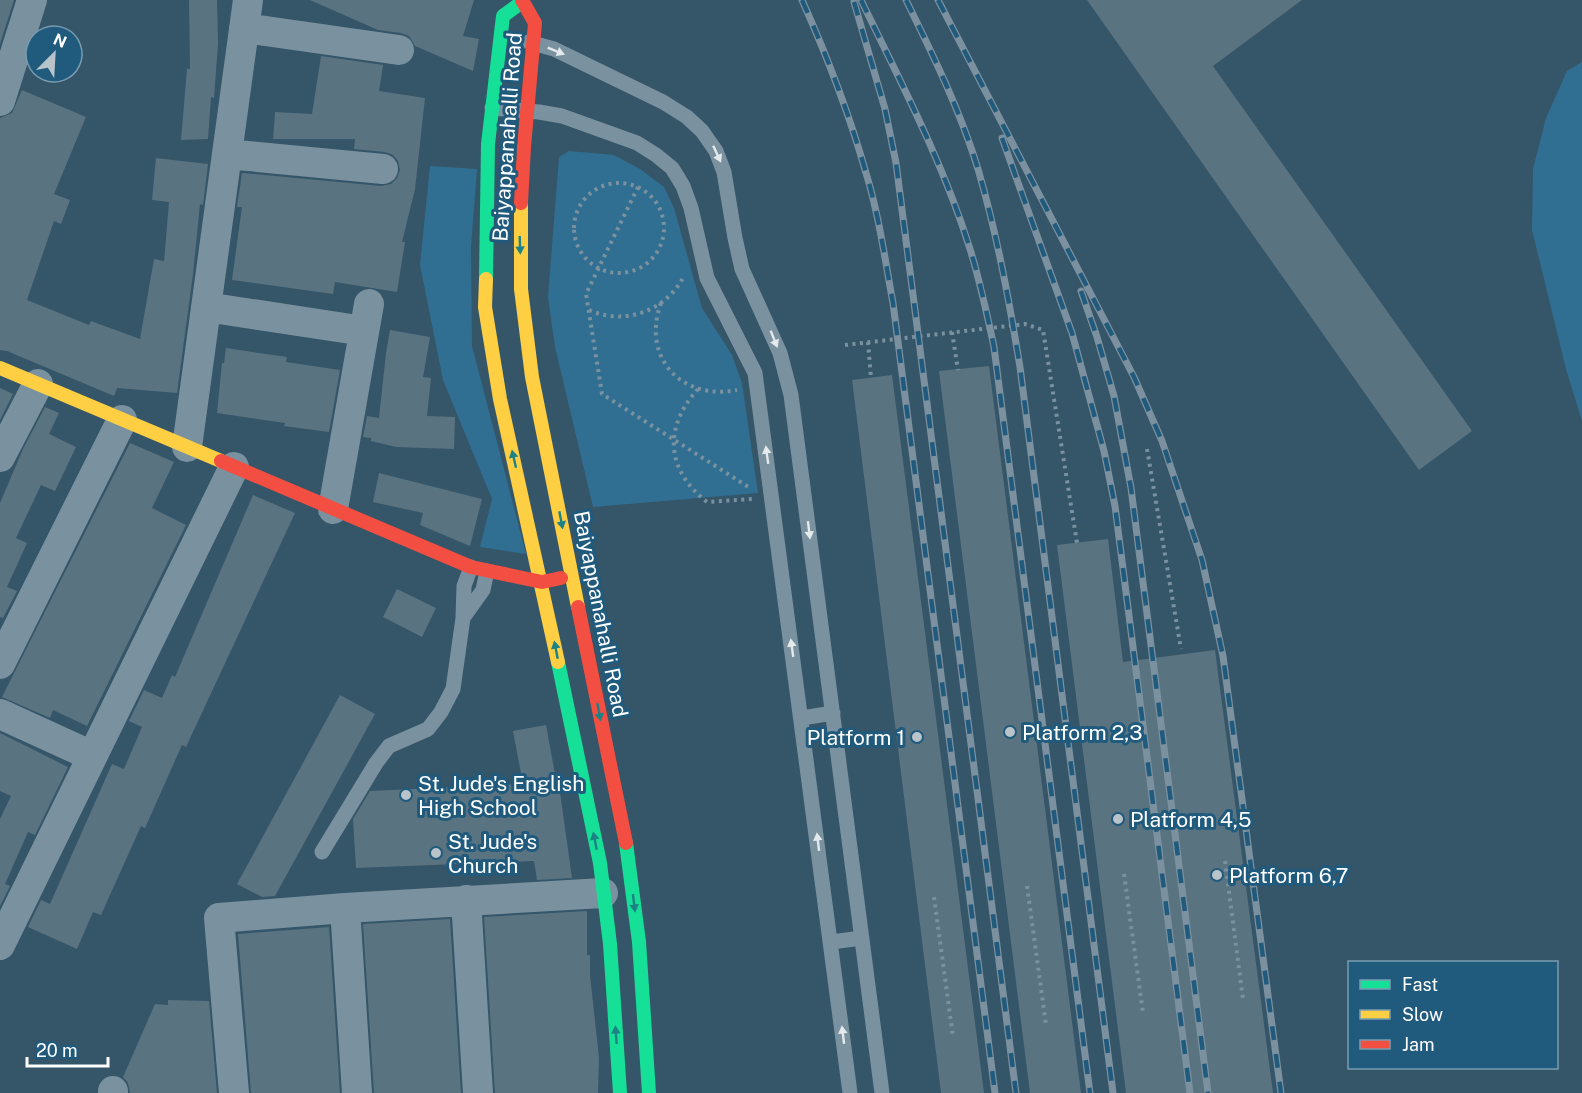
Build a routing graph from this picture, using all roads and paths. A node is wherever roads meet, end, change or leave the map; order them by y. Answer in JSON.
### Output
{"nodes":[{"id":1,"x":32,"y":0,"type":"edge"},
{"id":2,"x":522,"y":1,"type":"edge"},
{"id":3,"x":246,"y":14,"type":"edge"},
{"id":4,"x":501,"y":33,"type":"junction"},
{"id":5,"x":534,"y":44,"type":"junction"},
{"id":6,"x":399,"y":50,"type":"dead end"},
{"id":7,"x":0,"y":100,"type":"edge"},
{"id":8,"x":492,"y":108,"type":"junction"},
{"id":9,"x":526,"y":111,"type":"junction"},
{"id":10,"x":227,"y":154,"type":"junction"},
{"id":11,"x":383,"y":170,"type":"dead end"},
{"id":12,"x":638,"y":187,"type":"junction"},
{"id":13,"x":598,"y":268,"type":"junction"},
{"id":14,"x":687,"y":270,"type":"dead end"},
{"id":15,"x":661,"y":303,"type":"junction"},
{"id":16,"x":206,"y":307,"type":"junction"},
{"id":17,"x":588,"y":310,"type":"junction"},
{"id":18,"x":952,"y":332,"type":"junction"},
{"id":19,"x":868,"y":342,"type":"junction"},
{"id":20,"x":845,"y":345,"type":"dead end"},
{"id":21,"x":0,"y":368,"type":"edge"},
{"id":22,"x":958,"y":370,"type":"dead end"},
{"id":23,"x":871,"y":378,"type":"dead end"},
{"id":24,"x":756,"y":379,"type":"junction"},
{"id":25,"x":38,"y":384,"type":"junction"},
{"id":26,"x":698,"y":389,"type":"junction"},
{"id":27,"x":122,"y":420,"type":"junction"},
{"id":28,"x":673,"y":439,"type":"junction"},
{"id":29,"x":187,"y":447,"type":"junction"},
{"id":30,"x":1147,"y":449,"type":"dead end"},
{"id":31,"x":0,"y":457,"type":"edge"},
{"id":32,"x":234,"y":467,"type":"junction"},
{"id":33,"x":770,"y":501,"type":"junction"},
{"id":34,"x":333,"y":509,"type":"junction"},
{"id":35,"x":1077,"y":543,"type":"dead end"},
{"id":36,"x":471,"y":567,"type":"junction"},
{"id":37,"x":487,"y":571,"type":"junction"},
{"id":38,"x":572,"y":576,"type":"junction"},
{"id":39,"x":543,"y":582,"type":"junction"},
{"id":40,"x":463,"y":618,"type":"junction"},
{"id":41,"x":1181,"y":649,"type":"dead end"},
{"id":42,"x":0,"y":664,"type":"edge"},
{"id":43,"x":833,"y":713,"type":"junction"},
{"id":44,"x":0,"y":714,"type":"edge"},
{"id":45,"x":802,"y":718,"type":"junction"},
{"id":46,"x":92,"y":756,"type":"junction"},
{"id":47,"x":322,"y":852,"type":"dead end"},
{"id":48,"x":1225,"y":861,"type":"dead end"},
{"id":49,"x":1124,"y":874,"type":"dead end"},
{"id":50,"x":1027,"y":886,"type":"dead end"},
{"id":51,"x":603,"y":893,"type":"junction"},
{"id":52,"x":934,"y":897,"type":"dead end"},
{"id":53,"x":466,"y":900,"type":"junction"},
{"id":54,"x":345,"y":908,"type":"junction"},
{"id":55,"x":862,"y":938,"type":"junction"},
{"id":56,"x":831,"y":942,"type":"junction"},
{"id":57,"x":0,"y":945,"type":"edge"},
{"id":58,"x":1243,"y":999,"type":"dead end"},
{"id":59,"x":1143,"y":1012,"type":"dead end"},
{"id":60,"x":1046,"y":1025,"type":"dead end"},
{"id":61,"x":953,"y":1037,"type":"dead end"},
{"id":62,"x":234,"y":1093,"type":"edge"},
{"id":63,"x":357,"y":1093,"type":"edge"},
{"id":64,"x":478,"y":1093,"type":"edge"},
{"id":65,"x":620,"y":1093,"type":"edge"},
{"id":66,"x":649,"y":1093,"type":"edge"},
{"id":67,"x":850,"y":1093,"type":"edge"},
{"id":68,"x":882,"y":1093,"type":"edge"}],
"edges":[{"from":1,"to":7,"type":"street"},
{"from":2,"to":4,"type":"street","name":"Baiyappanahalli Road"},
{"from":2,"to":5,"type":"street","name":"Baiyappanahalli Road"},
{"from":3,"to":6,"type":"street"},
{"from":3,"to":10,"type":"street"},
{"from":4,"to":5,"type":"lane"},
{"from":4,"to":8,"type":"street","name":"Baiyappanahalli Road"},
{"from":5,"to":9,"type":"street","name":"Baiyappanahalli Road"},
{"from":5,"to":43,"type":"lane","one_way":true},
{"from":8,"to":9,"type":"lane"},
{"from":39,"to":8,"type":"street","name":"Baiyappanahalli Road","one_way":true},
{"from":9,"to":24,"type":"lane"},
{"from":9,"to":38,"type":"street","name":"Baiyappanahalli Road","one_way":true},
{"from":10,"to":11,"type":"street"},
{"from":10,"to":16,"type":"street"},
{"from":12,"to":13,"type":"path"},
{"from":12,"to":13,"type":"path"},
{"from":12,"to":13,"type":"path"},
{"from":13,"to":17,"type":"path"},
{"from":14,"to":15,"type":"path"},
{"from":15,"to":17,"type":"path"},
{"from":15,"to":26,"type":"path"},
{"from":16,"to":29,"type":"street"},
{"from":16,"to":34,"type":"street"},
{"from":17,"to":28,"type":"path"},
{"from":18,"to":19,"type":"path"},
{"from":18,"to":22,"type":"path"},
{"from":18,"to":35,"type":"path"},
{"from":19,"to":20,"type":"path"},
{"from":19,"to":23,"type":"path"},
{"from":21,"to":25,"type":"street"},
{"from":24,"to":26,"type":"path"},
{"from":33,"to":24,"type":"lane","one_way":true},
{"from":25,"to":27,"type":"street"},
{"from":25,"to":31,"type":"street"},
{"from":26,"to":28,"type":"path"},
{"from":27,"to":29,"type":"street"},
{"from":27,"to":42,"type":"street"},
{"from":28,"to":33,"type":"path"},
{"from":28,"to":33,"type":"path"},
{"from":29,"to":32,"type":"street"},
{"from":30,"to":41,"type":"path"},
{"from":32,"to":34,"type":"street"},
{"from":32,"to":46,"type":"street"},
{"from":45,"to":33,"type":"lane","one_way":true},
{"from":34,"to":36,"type":"street"},
{"from":36,"to":37,"type":"street"},
{"from":36,"to":40,"type":"lane"},
{"from":37,"to":39,"type":"street"},
{"from":37,"to":40,"type":"lane"},
{"from":38,"to":39,"type":"street"},
{"from":38,"to":66,"type":"street","name":"Baiyappanahalli Road","one_way":true},
{"from":51,"to":39,"type":"street","name":"Baiyappanahalli Road","one_way":true},
{"from":40,"to":47,"type":"lane"},
{"from":43,"to":45,"type":"lane"},
{"from":43,"to":55,"type":"lane"},
{"from":44,"to":46,"type":"street"},
{"from":56,"to":45,"type":"lane","one_way":true},
{"from":46,"to":57,"type":"street"},
{"from":48,"to":58,"type":"path"},
{"from":49,"to":59,"type":"path"},
{"from":50,"to":60,"type":"path"},
{"from":51,"to":53,"type":"street"},
{"from":65,"to":51,"type":"street","name":"Baiyappanahalli Road","one_way":true},
{"from":52,"to":61,"type":"path"},
{"from":53,"to":54,"type":"street"},
{"from":53,"to":64,"type":"street"},
{"from":54,"to":62,"type":"street"},
{"from":54,"to":63,"type":"street"},
{"from":55,"to":56,"type":"lane"},
{"from":55,"to":68,"type":"lane"},
{"from":67,"to":56,"type":"lane","one_way":true}]}
